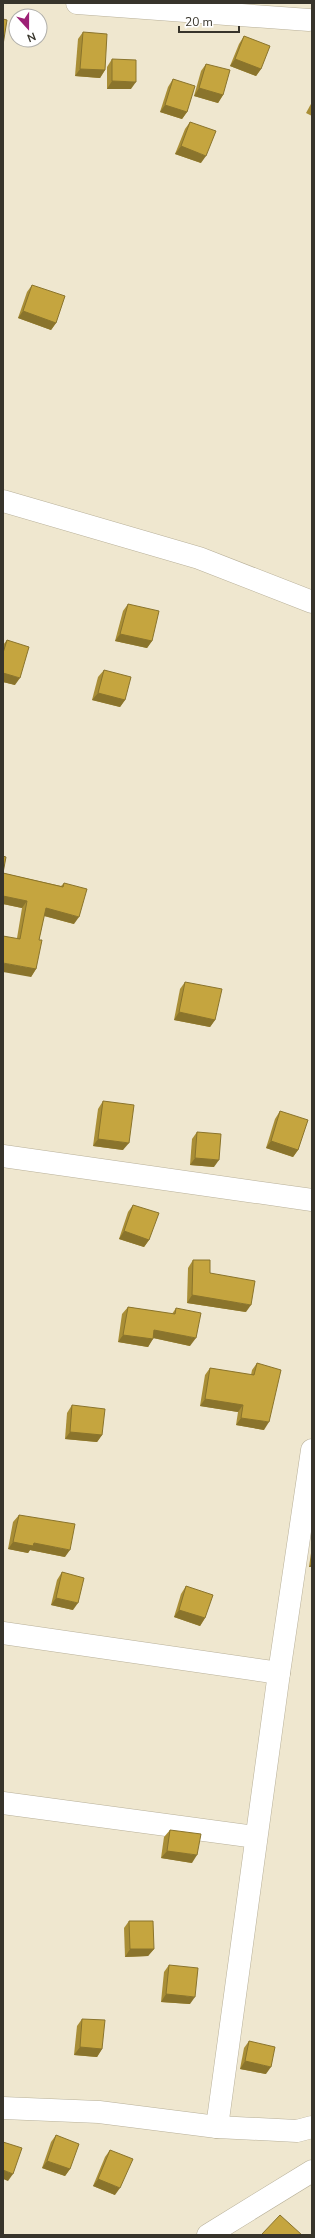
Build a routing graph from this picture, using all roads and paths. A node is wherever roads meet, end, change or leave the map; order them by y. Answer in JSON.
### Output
{"nodes":[{"id":1,"x":77,"y":3,"type":"edge"},
{"id":2,"x":311,"y":15,"type":"edge"},
{"id":3,"x":3,"y":501,"type":"edge"},
{"id":4,"x":312,"y":602,"type":"edge"},
{"id":5,"x":3,"y":1156,"type":"edge"},
{"id":6,"x":312,"y":1200,"type":"edge"},
{"id":7,"x":312,"y":1450,"type":"edge"},
{"id":8,"x":3,"y":1633,"type":"edge"},
{"id":9,"x":279,"y":1673,"type":"junction"},
{"id":10,"x":3,"y":1804,"type":"edge"},
{"id":11,"x":256,"y":1837,"type":"junction"},
{"id":12,"x":3,"y":2108,"type":"edge"},
{"id":13,"x":216,"y":2127,"type":"junction"},
{"id":14,"x":312,"y":2127,"type":"edge"},
{"id":15,"x":312,"y":2171,"type":"edge"},
{"id":16,"x":208,"y":2235,"type":"edge"}],
"edges":[{"from":1,"to":2,"type":"street"},
{"from":3,"to":4,"type":"street"},
{"from":5,"to":6,"type":"street"},
{"from":7,"to":9,"type":"street"},
{"from":8,"to":9,"type":"street"},
{"from":9,"to":11,"type":"street"},
{"from":10,"to":11,"type":"street"},
{"from":11,"to":13,"type":"street"},
{"from":12,"to":13,"type":"street"},
{"from":13,"to":14,"type":"street"},
{"from":15,"to":16,"type":"street"}]}
